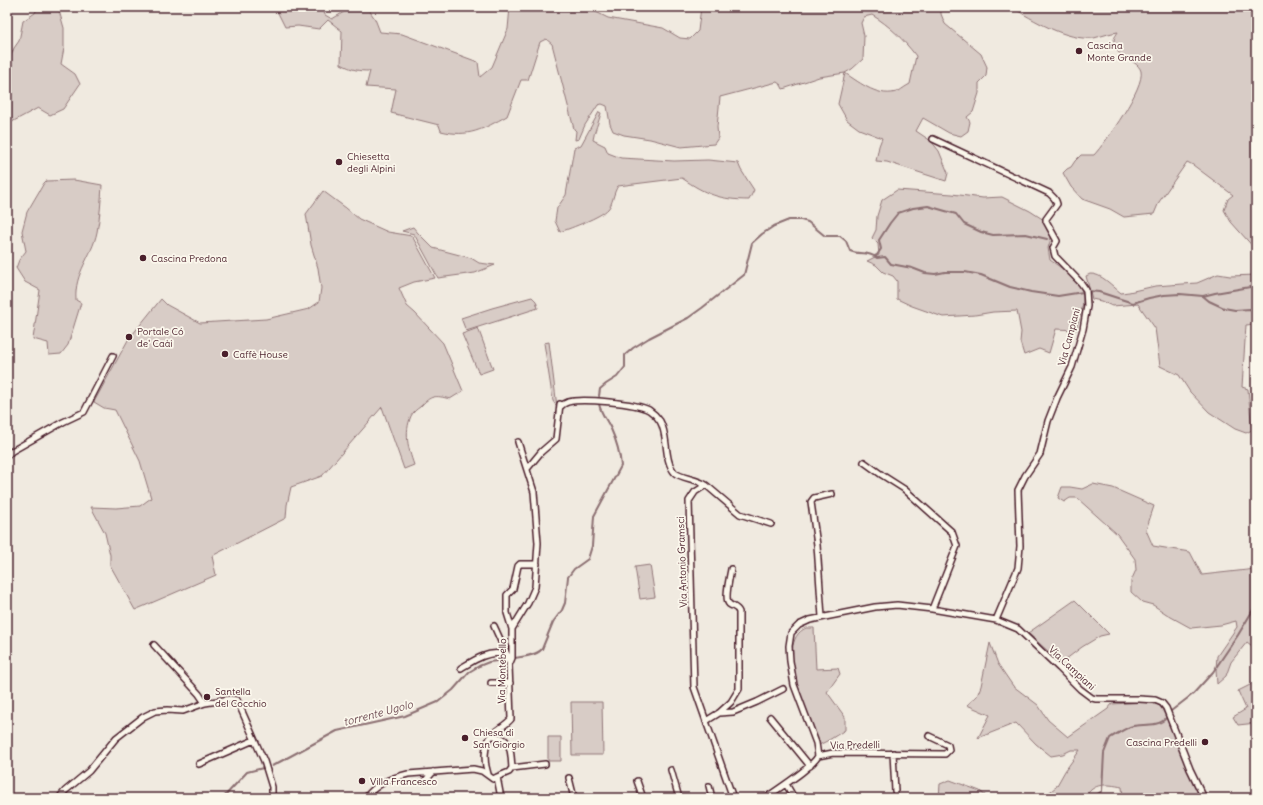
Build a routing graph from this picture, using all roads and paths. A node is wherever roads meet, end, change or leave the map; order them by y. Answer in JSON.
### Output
{"nodes":[{"id":1,"x":933,"y":138,"type":"dead end"},
{"id":2,"x":113,"y":356,"type":"dead end"},
{"id":3,"x":518,"y":442,"type":"dead end"},
{"id":4,"x":7,"y":456,"type":"edge"},
{"id":5,"x":864,"y":462,"type":"dead end"},
{"id":6,"x":527,"y":470,"type":"junction"},
{"id":7,"x":706,"y":485,"type":"junction"},
{"id":8,"x":832,"y":494,"type":"dead end"},
{"id":9,"x":771,"y":524,"type":"dead end"},
{"id":10,"x":537,"y":564,"type":"junction"},
{"id":11,"x":732,"y":569,"type":"dead end"},
{"id":12,"x":932,"y":609,"type":"junction"},
{"id":13,"x":822,"y":617,"type":"junction"},
{"id":14,"x":996,"y":620,"type":"junction"},
{"id":15,"x":494,"y":626,"type":"dead end"},
{"id":16,"x":512,"y":629,"type":"junction"},
{"id":17,"x":154,"y":645,"type":"dead end"},
{"id":18,"x":509,"y":661,"type":"junction"},
{"id":19,"x":461,"y":668,"type":"dead end"},
{"id":20,"x":491,"y":683,"type":"dead end"},
{"id":21,"x":510,"y":683,"type":"junction"},
{"id":22,"x":783,"y":689,"type":"dead end"},
{"id":23,"x":205,"y":703,"type":"junction"},
{"id":24,"x":719,"y":713,"type":"junction"},
{"id":25,"x":770,"y":716,"type":"dead end"},
{"id":26,"x":706,"y":721,"type":"junction"},
{"id":27,"x":492,"y":735,"type":"junction"},
{"id":28,"x":929,"y":736,"type":"dead end"},
{"id":29,"x":254,"y":740,"type":"junction"},
{"id":30,"x":893,"y":753,"type":"junction"},
{"id":31,"x":818,"y":756,"type":"junction"},
{"id":32,"x":199,"y":764,"type":"dead end"},
{"id":33,"x":545,"y":764,"type":"dead end"},
{"id":34,"x":810,"y":766,"type":"junction"},
{"id":35,"x":510,"y":770,"type":"junction"},
{"id":36,"x":671,"y":770,"type":"dead end"},
{"id":37,"x":433,"y":772,"type":"junction"},
{"id":38,"x":488,"y":774,"type":"junction"},
{"id":39,"x":495,"y":778,"type":"junction"},
{"id":40,"x":569,"y":778,"type":"dead end"},
{"id":41,"x":426,"y":780,"type":"dead end"},
{"id":42,"x":637,"y":781,"type":"dead end"},
{"id":43,"x":786,"y":784,"type":"junction"},
{"id":44,"x":709,"y":786,"type":"dead end"},
{"id":45,"x":895,"y":791,"type":"dead end"},
{"id":46,"x":59,"y":798,"type":"edge"},
{"id":47,"x":272,"y":798,"type":"edge"},
{"id":48,"x":365,"y":798,"type":"edge"},
{"id":49,"x":501,"y":798,"type":"edge"},
{"id":50,"x":574,"y":798,"type":"edge"},
{"id":51,"x":643,"y":798,"type":"edge"},
{"id":52,"x":679,"y":798,"type":"edge"},
{"id":53,"x":712,"y":798,"type":"edge"},
{"id":54,"x":733,"y":798,"type":"edge"},
{"id":55,"x":763,"y":798,"type":"edge"},
{"id":56,"x":794,"y":798,"type":"edge"},
{"id":57,"x":1204,"y":798,"type":"edge"}],
"edges":[{"from":1,"to":14,"type":"street","name":"Via Campiani"},
{"from":2,"to":4,"type":"street"},
{"from":3,"to":6,"type":"street","name":"Via Montebello"},
{"from":5,"to":12,"type":"street"},
{"from":6,"to":7,"type":"street"},
{"from":6,"to":10,"type":"street","name":"Via Montebello"},
{"from":7,"to":9,"type":"street"},
{"from":7,"to":26,"type":"street","name":"Via Antonio Gramsci"},
{"from":8,"to":13,"type":"street"},
{"from":10,"to":16,"type":"street","name":"Via Montebello"},
{"from":10,"to":16,"type":"street"},
{"from":11,"to":24,"type":"street"},
{"from":12,"to":13,"type":"street","name":"Via Campiani"},
{"from":12,"to":14,"type":"street","name":"Via Campiani"},
{"from":13,"to":31,"type":"street","name":"Via Campiani"},
{"from":14,"to":57,"type":"street","name":"Via Campiani"},
{"from":15,"to":18,"type":"street"},
{"from":16,"to":18,"type":"street","name":"Via Montebello"},
{"from":17,"to":23,"type":"street"},
{"from":18,"to":19,"type":"street"},
{"from":18,"to":21,"type":"street","name":"Via Montebello"},
{"from":20,"to":21,"type":"street"},
{"from":21,"to":27,"type":"street","name":"Via Montebello"},
{"from":22,"to":24,"type":"street"},
{"from":23,"to":29,"type":"street"},
{"from":23,"to":46,"type":"street"},
{"from":24,"to":26,"type":"street"},
{"from":25,"to":34,"type":"street"},
{"from":26,"to":54,"type":"street","name":"Via Antonio Gramsci"},
{"from":27,"to":35,"type":"street"},
{"from":27,"to":38,"type":"street"},
{"from":28,"to":30,"type":"street","name":"Via Predelli"},
{"from":29,"to":32,"type":"street"},
{"from":29,"to":47,"type":"street"},
{"from":30,"to":31,"type":"street","name":"Via Predelli"},
{"from":30,"to":45,"type":"street","name":"Via Predelli"},
{"from":31,"to":34,"type":"street"},
{"from":33,"to":35,"type":"street"},
{"from":34,"to":43,"type":"street"},
{"from":35,"to":39,"type":"street"},
{"from":36,"to":52,"type":"street"},
{"from":37,"to":38,"type":"street"},
{"from":37,"to":41,"type":"street"},
{"from":37,"to":48,"type":"street"},
{"from":38,"to":39,"type":"street"},
{"from":39,"to":49,"type":"street"},
{"from":40,"to":50,"type":"street"},
{"from":42,"to":51,"type":"street"},
{"from":43,"to":55,"type":"street"},
{"from":43,"to":56,"type":"street"},
{"from":44,"to":53,"type":"street"}]}
